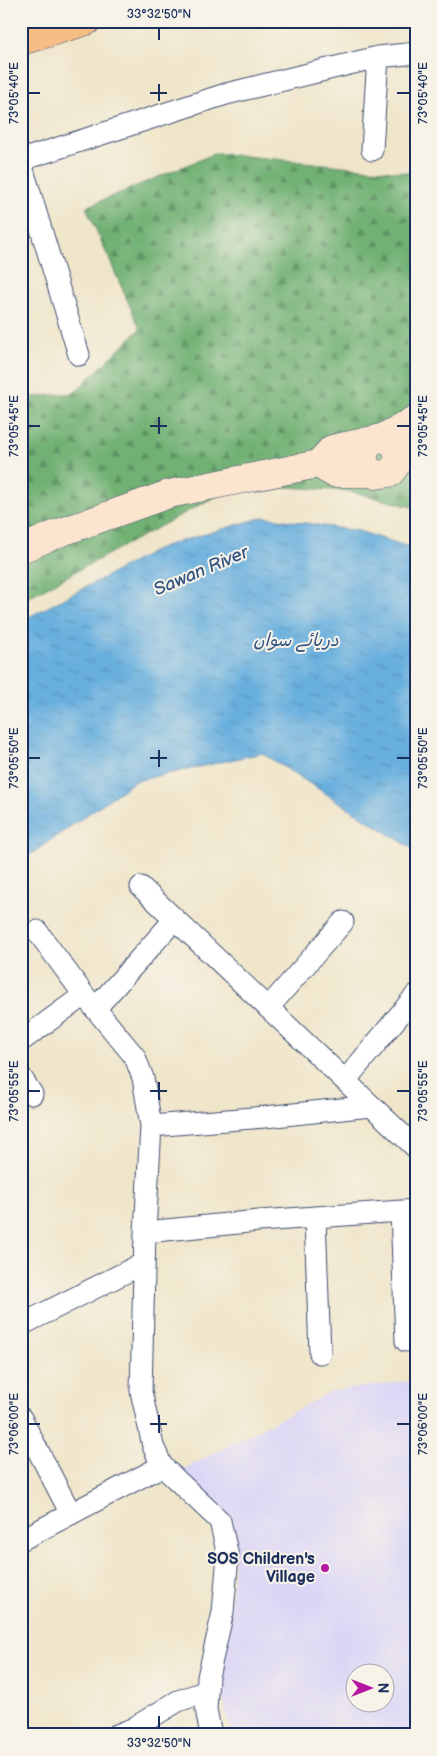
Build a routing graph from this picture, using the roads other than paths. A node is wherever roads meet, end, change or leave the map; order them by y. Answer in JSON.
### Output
{"nodes":[{"id":1,"x":87,"y":21,"type":"edge"},
{"id":2,"x":21,"y":41,"type":"edge"},
{"id":3,"x":416,"y":53,"type":"edge"},
{"id":4,"x":378,"y":57,"type":"junction"},
{"id":5,"x":372,"y":150,"type":"dead end"},
{"id":6,"x":21,"y":161,"type":"edge"},
{"id":7,"x":79,"y":355,"type":"dead end"},
{"id":8,"x":416,"y":419,"type":"edge"},
{"id":9,"x":395,"y":458,"type":"edge"},
{"id":10,"x":21,"y":549,"type":"edge"},
{"id":11,"x":142,"y":887,"type":"dead end"},
{"id":12,"x":175,"y":919,"type":"junction"},
{"id":13,"x":343,"y":922,"type":"dead end"},
{"id":14,"x":37,"y":931,"type":"dead end"},
{"id":15,"x":416,"y":995,"type":"edge"},
{"id":16,"x":90,"y":1002,"type":"junction"},
{"id":17,"x":268,"y":1008,"type":"junction"},
{"id":18,"x":21,"y":1041,"type":"edge"},
{"id":19,"x":345,"y":1081,"type":"junction"},
{"id":20,"x":371,"y":1106,"type":"junction"},
{"id":21,"x":151,"y":1126,"type":"junction"},
{"id":22,"x":416,"y":1148,"type":"edge"},
{"id":23,"x":408,"y":1210,"type":"edge"},
{"id":24,"x":315,"y":1217,"type":"junction"},
{"id":25,"x":145,"y":1232,"type":"junction"},
{"id":26,"x":144,"y":1263,"type":"junction"},
{"id":27,"x":21,"y":1325,"type":"edge"},
{"id":28,"x":406,"y":1341,"type":"dead end"},
{"id":29,"x":320,"y":1353,"type":"dead end"},
{"id":30,"x":21,"y":1418,"type":"edge"},
{"id":31,"x":162,"y":1466,"type":"junction"},
{"id":32,"x":71,"y":1514,"type":"junction"},
{"id":33,"x":21,"y":1540,"type":"edge"},
{"id":34,"x":207,"y":1690,"type":"junction"},
{"id":35,"x":127,"y":1733,"type":"edge"},
{"id":36,"x":211,"y":1735,"type":"edge"}],
"edges":[{"from":1,"to":2,"type":"main road"},
{"from":3,"to":4,"type":"street"},
{"from":4,"to":5,"type":"street"},
{"from":4,"to":6,"type":"street"},
{"from":6,"to":7,"type":"street"},
{"from":8,"to":9,"type":"main road"},
{"from":9,"to":10,"type":"main road"},
{"from":11,"to":12,"type":"street"},
{"from":12,"to":16,"type":"street"},
{"from":12,"to":17,"type":"street"},
{"from":13,"to":17,"type":"street"},
{"from":14,"to":16,"type":"street"},
{"from":15,"to":19,"type":"street"},
{"from":16,"to":18,"type":"street"},
{"from":16,"to":21,"type":"street"},
{"from":17,"to":19,"type":"street"},
{"from":19,"to":20,"type":"street"},
{"from":20,"to":21,"type":"street"},
{"from":20,"to":22,"type":"street"},
{"from":21,"to":25,"type":"street"},
{"from":23,"to":24,"type":"street"},
{"from":23,"to":28,"type":"street"},
{"from":24,"to":25,"type":"street"},
{"from":24,"to":29,"type":"street"},
{"from":25,"to":26,"type":"street"},
{"from":26,"to":27,"type":"street"},
{"from":26,"to":31,"type":"street"},
{"from":30,"to":32,"type":"street"},
{"from":31,"to":32,"type":"street"},
{"from":31,"to":34,"type":"street"},
{"from":32,"to":33,"type":"street"},
{"from":34,"to":35,"type":"street"},
{"from":34,"to":36,"type":"street"}]}
